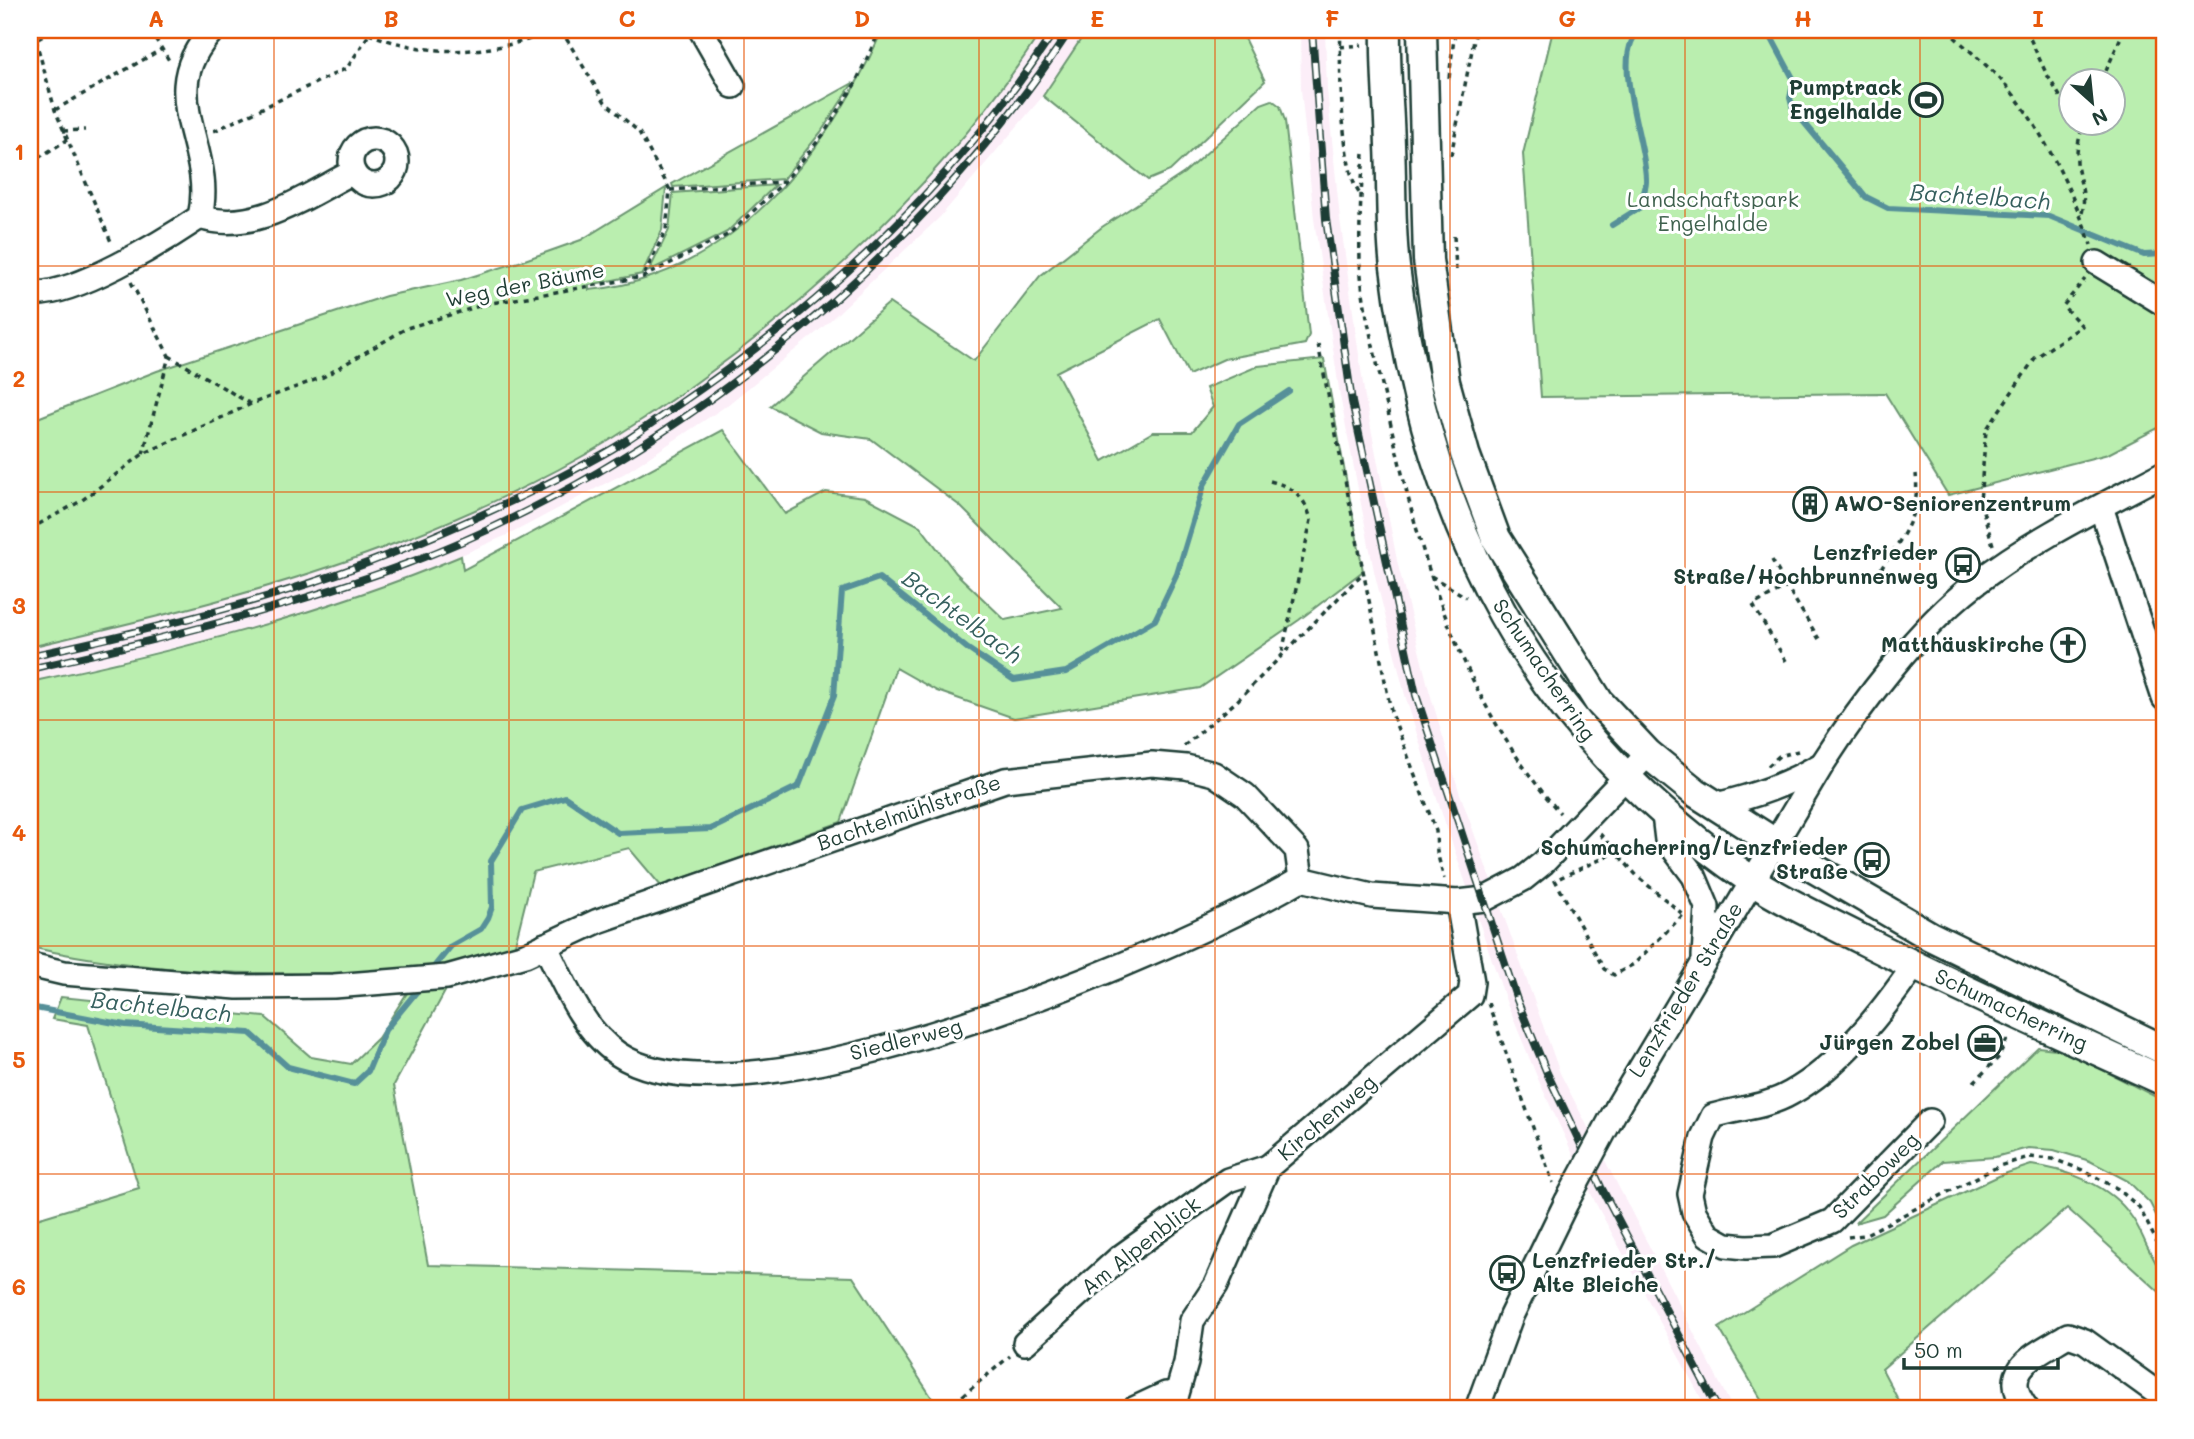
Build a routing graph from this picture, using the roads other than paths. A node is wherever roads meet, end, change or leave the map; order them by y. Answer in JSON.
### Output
{"nodes":[{"id":1,"x":213,"y":30,"type":"edge"},
{"id":2,"x":701,"y":30,"type":"edge"},
{"id":3,"x":1422,"y":31,"type":"edge"},
{"id":4,"x":1381,"y":37,"type":"edge"},
{"id":5,"x":733,"y":86,"type":"dead end"},
{"id":6,"x":353,"y":172,"type":"dead end"},
{"id":7,"x":200,"y":216,"type":"junction"},
{"id":8,"x":2097,"y":263,"type":"road end"},
{"id":9,"x":30,"y":293,"type":"edge"},
{"id":10,"x":2164,"y":304,"type":"edge"},
{"id":11,"x":2164,"y":473,"type":"edge"},
{"id":12,"x":2101,"y":506,"type":"junction"},
{"id":13,"x":2164,"y":698,"type":"edge"},
{"id":14,"x":1648,"y":754,"type":"junction"},
{"id":15,"x":1823,"y":763,"type":"junction"},
{"id":16,"x":1626,"y":780,"type":"junction"},
{"id":17,"x":1716,"y":805,"type":"junction"},
{"id":18,"x":1664,"y":815,"type":"junction"},
{"id":19,"x":1774,"y":843,"type":"junction"},
{"id":20,"x":1301,"y":879,"type":"junction"},
{"id":21,"x":1751,"y":880,"type":"junction"},
{"id":22,"x":1458,"y":902,"type":"junction"},
{"id":23,"x":545,"y":945,"type":"junction"},
{"id":24,"x":1704,"y":959,"type":"junction"},
{"id":25,"x":30,"y":965,"type":"edge"},
{"id":26,"x":1914,"y":966,"type":"junction"},
{"id":27,"x":2164,"y":1050,"type":"edge"},
{"id":28,"x":2164,"y":1081,"type":"edge"},
{"id":29,"x":1930,"y":1121,"type":"dead end"},
{"id":30,"x":1268,"y":1167,"type":"junction"},
{"id":31,"x":1025,"y":1343,"type":"road end"},
{"id":32,"x":2164,"y":1398,"type":"edge"},
{"id":33,"x":1182,"y":1403,"type":"edge"},
{"id":34,"x":1134,"y":1409,"type":"edge"},
{"id":35,"x":1477,"y":1409,"type":"edge"},
{"id":36,"x":2027,"y":1409,"type":"edge"}],
"edges":[{"from":1,"to":7,"type":"street"},
{"from":2,"to":5,"type":"street"},
{"from":3,"to":14,"type":"main road","name":"Schumacherring"},
{"from":4,"to":16,"type":"main road","name":"Schumacherring"},
{"from":6,"to":7,"type":"street"},
{"from":7,"to":9,"type":"street"},
{"from":8,"to":10,"type":"street"},
{"from":11,"to":12,"type":"street","name":"Lenzfrieder Straße"},
{"from":12,"to":13,"type":"street"},
{"from":12,"to":15,"type":"street","name":"Lenzfrieder Straße"},
{"from":14,"to":16,"type":"street"},
{"from":14,"to":17,"type":"main road","name":"Schumacherring"},
{"from":15,"to":17,"type":"street"},
{"from":15,"to":19,"type":"street","name":"Lenzfrieder Straße"},
{"from":16,"to":18,"type":"main road","name":"Schumacherring"},
{"from":16,"to":22,"type":"street"},
{"from":17,"to":19,"type":"main road","name":"Schumacherring"},
{"from":18,"to":21,"type":"main road","name":"Schumacherring"},
{"from":18,"to":24,"type":"street"},
{"from":19,"to":21,"type":"street","name":"Lenzfrieder Straße"},
{"from":19,"to":27,"type":"main road","name":"Schumacherring"},
{"from":20,"to":22,"type":"street"},
{"from":20,"to":23,"type":"street","name":"Bachtelmühlstraße"},
{"from":20,"to":23,"type":"street","name":"Siedlerweg"},
{"from":21,"to":24,"type":"street","name":"Lenzfrieder Straße"},
{"from":21,"to":26,"type":"main road","name":"Schumacherring"},
{"from":22,"to":30,"type":"street","name":"Kirchenweg"},
{"from":23,"to":25,"type":"street","name":"Bachtelmühlstraße"},
{"from":24,"to":35,"type":"street","name":"Lenzfrieder Straße","bridge":true},
{"from":26,"to":28,"type":"main road","name":"Schumacherring"},
{"from":26,"to":29,"type":"street","name":"Straboweg"},
{"from":30,"to":31,"type":"street","name":"Am Alpenblick"},
{"from":30,"to":33,"type":"street","name":"Kirchenweg"},
{"from":32,"to":36,"type":"street"},
{"from":33,"to":34,"type":"street"}]}
